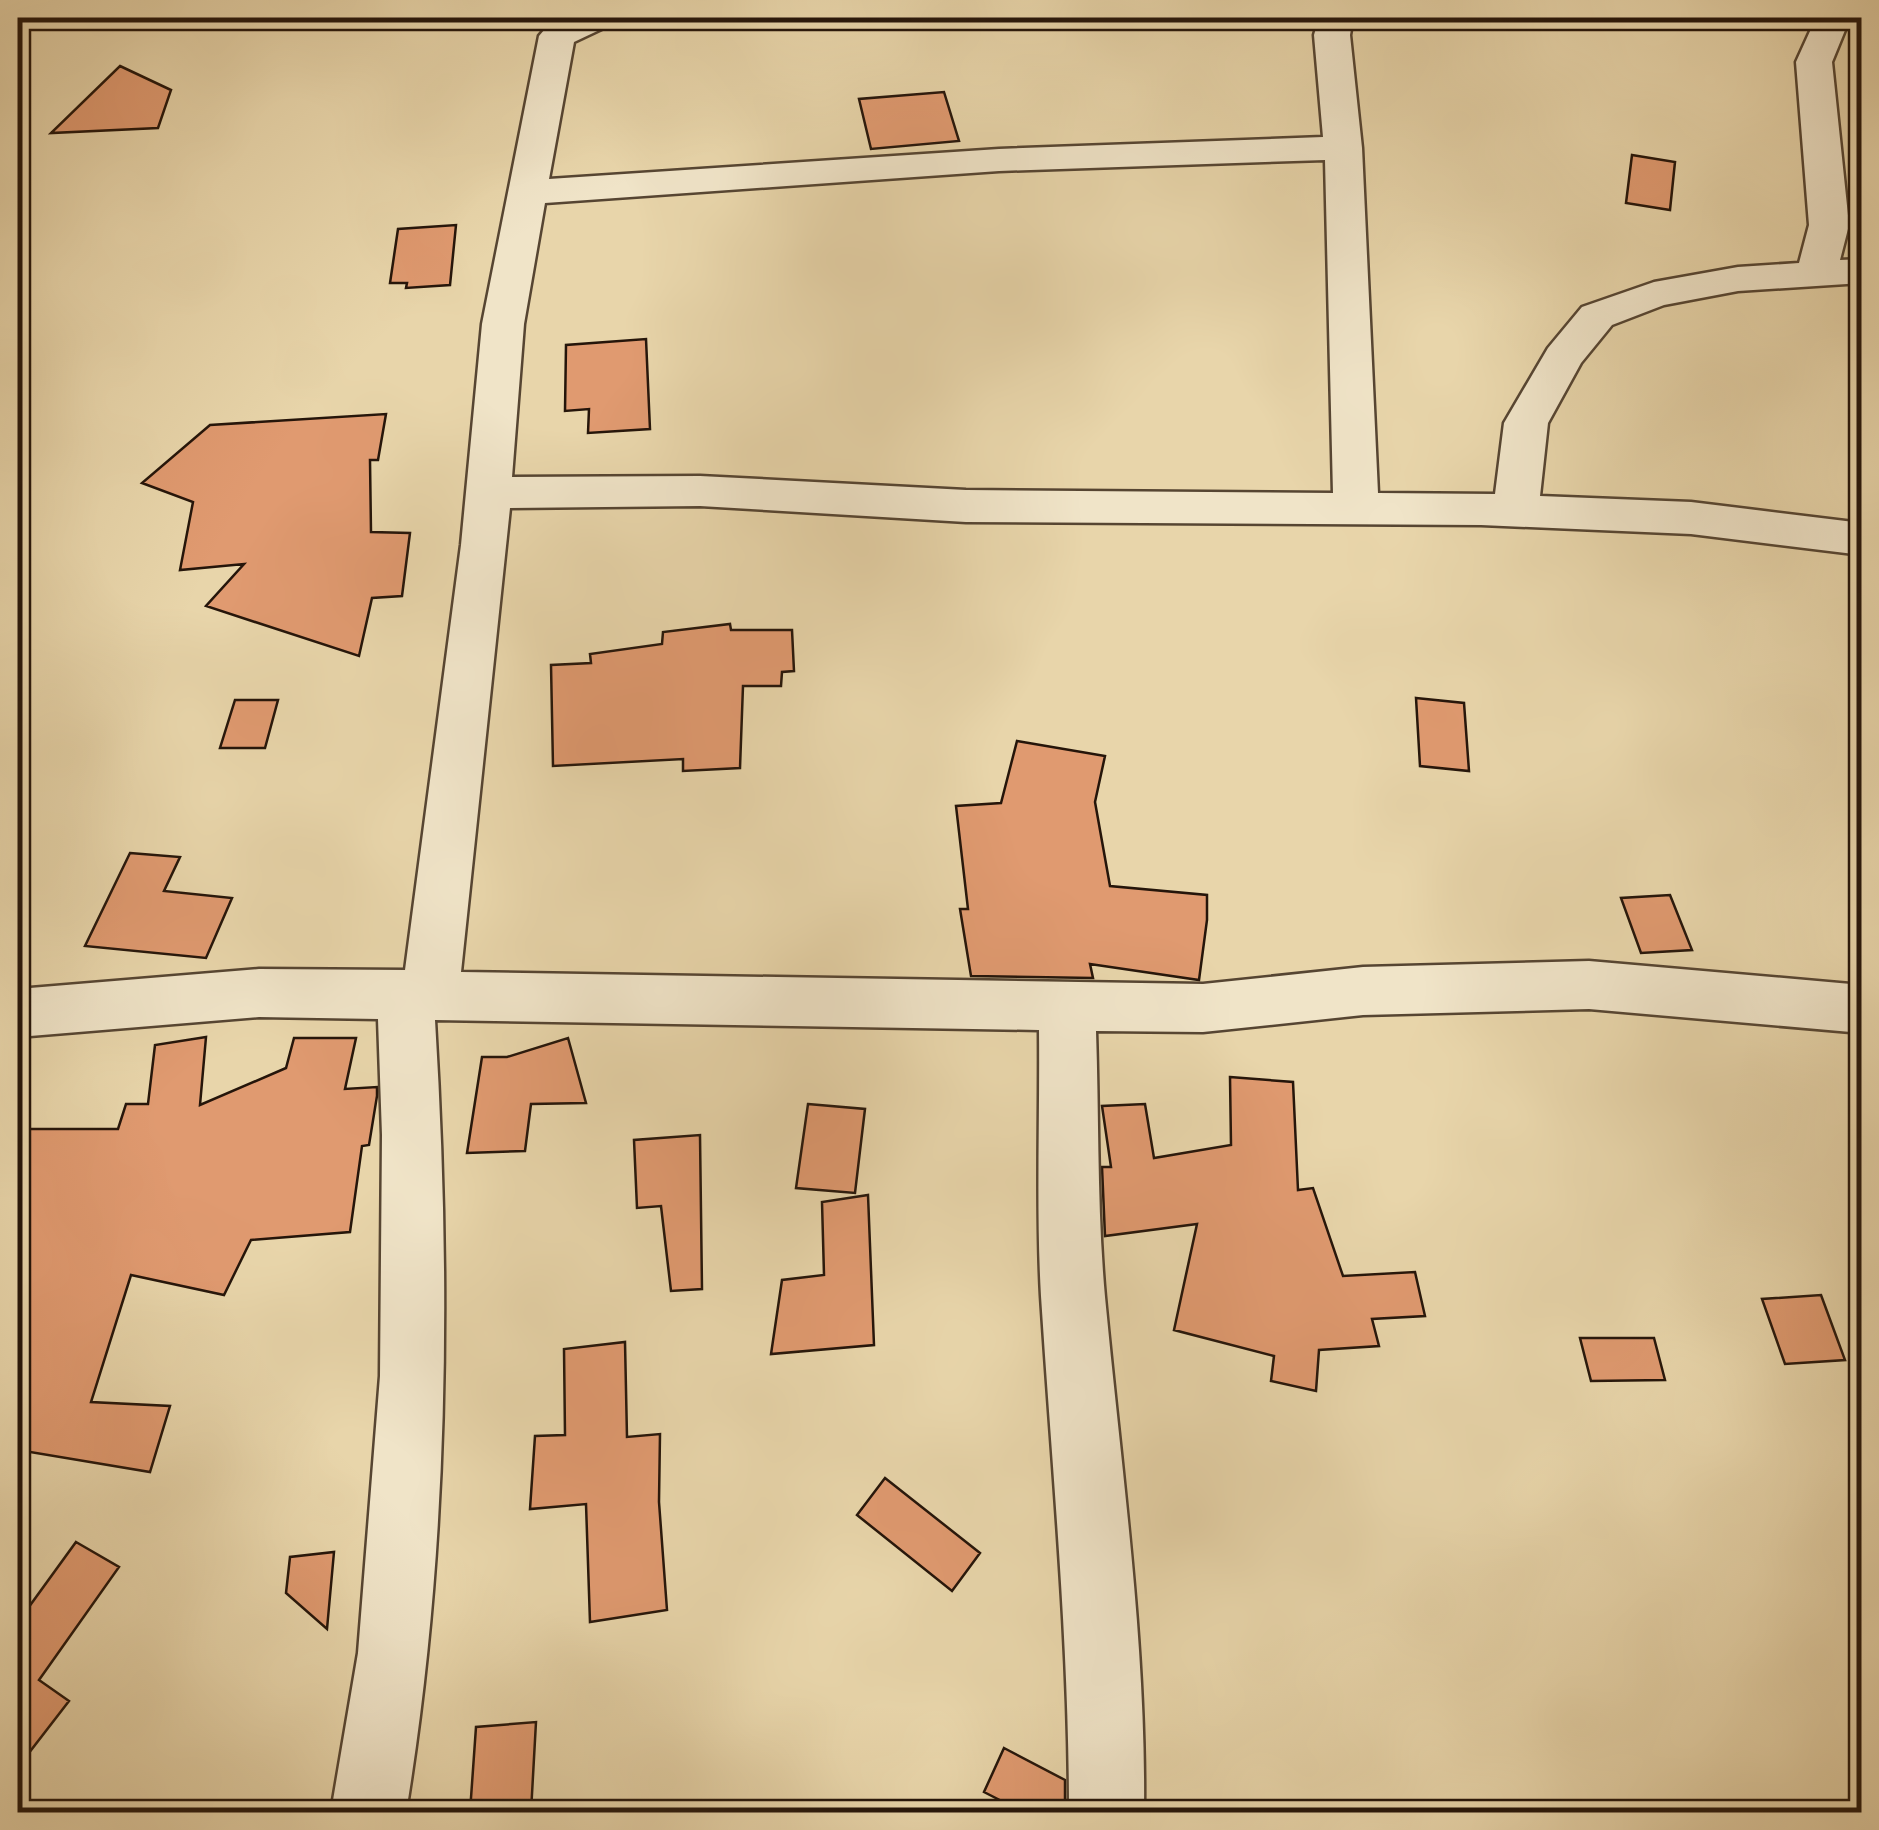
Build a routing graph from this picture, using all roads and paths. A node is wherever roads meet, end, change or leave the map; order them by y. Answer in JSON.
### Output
{"nodes":[{"id":1,"x":598,"y":18,"type":"edge"},
{"id":2,"x":1336,"y":18,"type":"edge"},
{"id":3,"x":1832,"y":18,"type":"edge"},
{"id":4,"x":555,"y":27,"type":"edge"},
{"id":5,"x":1343,"y":148,"type":"junction"},
{"id":6,"x":530,"y":192,"type":"junction"},
{"id":7,"x":1862,"y":271,"type":"edge"},
{"id":8,"x":1816,"y":274,"type":"junction"},
{"id":9,"x":489,"y":493,"type":"junction"},
{"id":10,"x":1356,"y":507,"type":"junction"},
{"id":11,"x":1516,"y":510,"type":"junction"},
{"id":12,"x":1862,"y":539,"type":"edge"},
{"id":13,"x":418,"y":994,"type":"junction"},
{"id":14,"x":1067,"y":1006,"type":"junction"},
{"id":15,"x":1861,"y":1009,"type":"edge"},
{"id":16,"x":18,"y":1013,"type":"edge"},
{"id":17,"x":369,"y":1812,"type":"edge"},
{"id":18,"x":1107,"y":1812,"type":"edge"}],
"edges":[{"from":1,"to":4,"type":"street"},
{"from":2,"to":5,"type":"street"},
{"from":3,"to":8,"type":"street"},
{"from":4,"to":6,"type":"street"},
{"from":5,"to":6,"type":"street"},
{"from":5,"to":10,"type":"street"},
{"from":6,"to":9,"type":"street"},
{"from":7,"to":8,"type":"street"},
{"from":8,"to":11,"type":"street"},
{"from":9,"to":10,"type":"street"},
{"from":9,"to":13,"type":"street"},
{"from":10,"to":11,"type":"street"},
{"from":11,"to":12,"type":"street"},
{"from":13,"to":14,"type":"street"},
{"from":13,"to":16,"type":"street"},
{"from":13,"to":17,"type":"street"},
{"from":14,"to":15,"type":"street"},
{"from":14,"to":18,"type":"street"}]}
